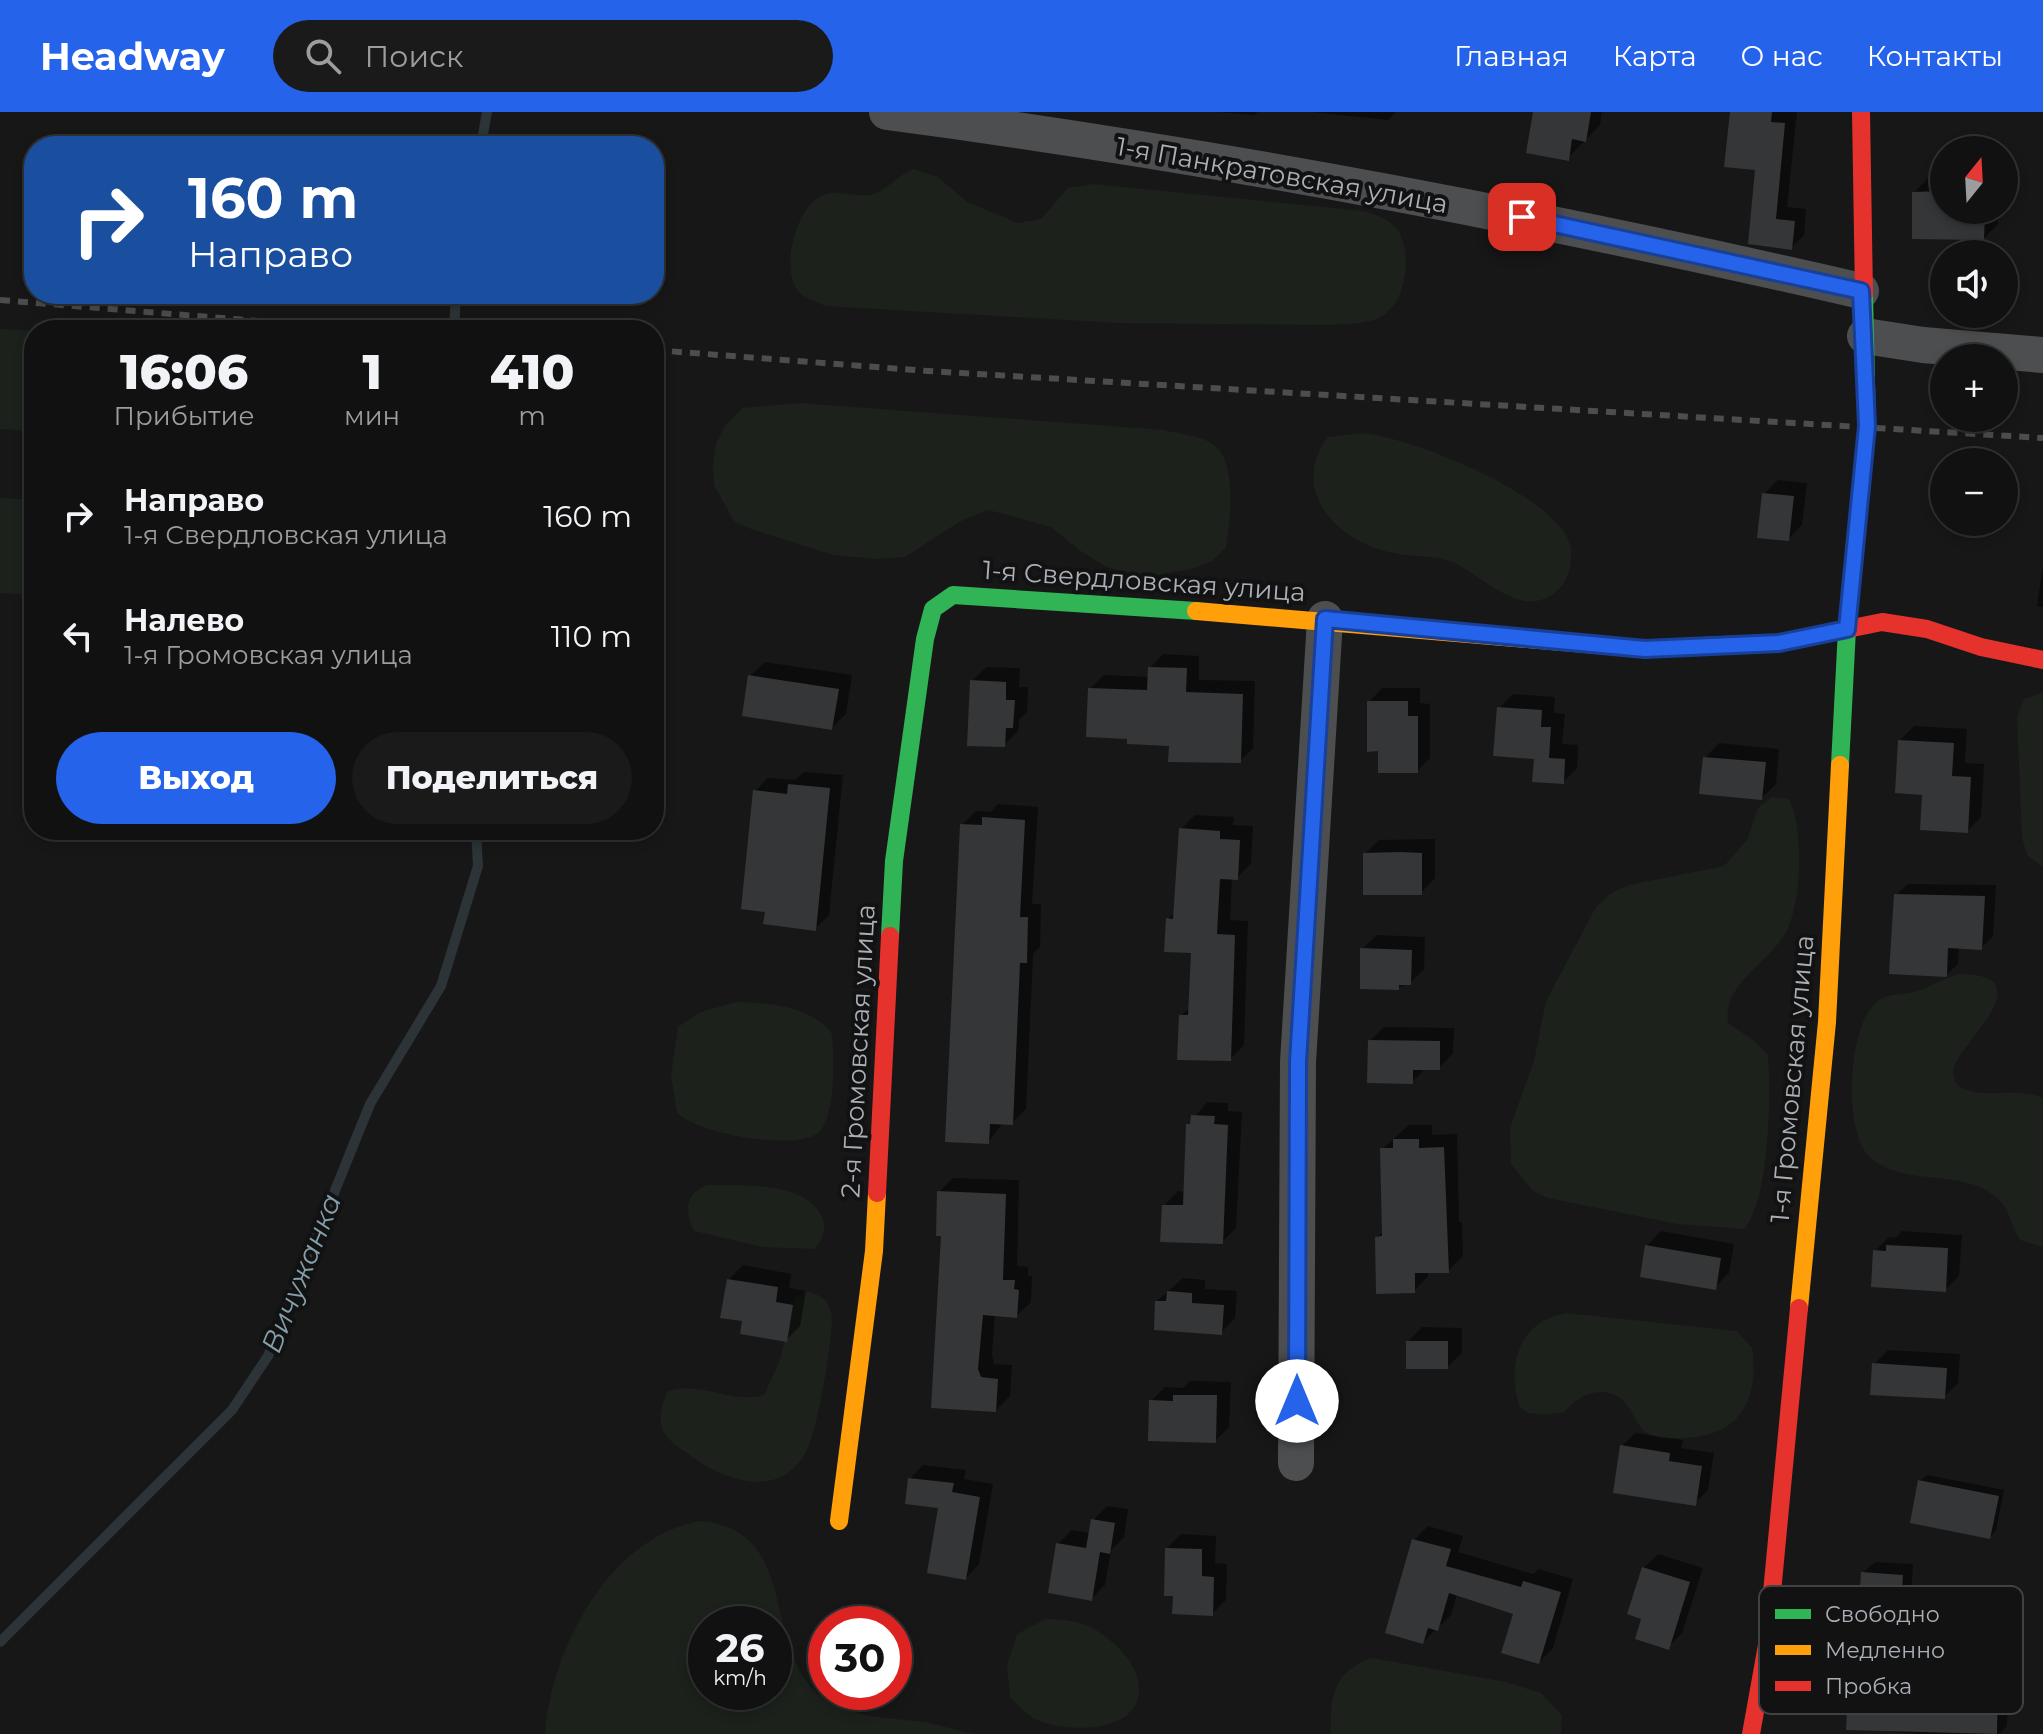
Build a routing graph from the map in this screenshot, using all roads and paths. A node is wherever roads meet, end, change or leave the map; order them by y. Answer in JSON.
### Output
{"nodes":[{"id":1,"x":887,"y":112,"type":"edge"},
{"id":2,"x":1861,"y":112,"type":"edge"},
{"id":3,"x":1861,"y":291,"type":"junction"},
{"id":4,"x":1865,"y":336,"type":"junction"},
{"id":5,"x":2043,"y":355,"type":"edge"},
{"id":6,"x":953,"y":595,"type":"joint"},
{"id":7,"x":1325,"y":619,"type":"junction"},
{"id":8,"x":1847,"y":629,"type":"junction"},
{"id":9,"x":2043,"y":660,"type":"edge"},
{"id":10,"x":1296,"y":1463,"type":"dead end"},
{"id":11,"x":839,"y":1521,"type":"dead end"},
{"id":12,"x":1773,"y":1586,"type":"edge"},
{"id":13,"x":1759,"y":1690,"type":"edge"},
{"id":14,"x":1751,"y":1734,"type":"edge"}],
"edges":[{"from":1,"to":3,"type":"street","name":"1-я Панкратовская улица"},
{"from":2,"to":3,"type":"street","name":"1-я Громовская улица"},
{"from":3,"to":4,"type":"street","name":"1-я Громовская улица"},
{"from":4,"to":5,"type":"street"},
{"from":4,"to":8,"type":"street","name":"1-я Громовская улица"},
{"from":6,"to":7,"type":"street","name":"1-я Свердловская улица"},
{"from":6,"to":11,"type":"street","name":"2-я Громовская улица"},
{"from":7,"to":8,"type":"street","name":"1-я Свердловская улица"},
{"from":7,"to":10,"type":"street"},
{"from":8,"to":9,"type":"street","name":"1-я Свердловская улица"},
{"from":8,"to":12,"type":"street","name":"1-я Громовская улица"},
{"from":13,"to":14,"type":"street","name":"1-я Громовская улица"}]}
